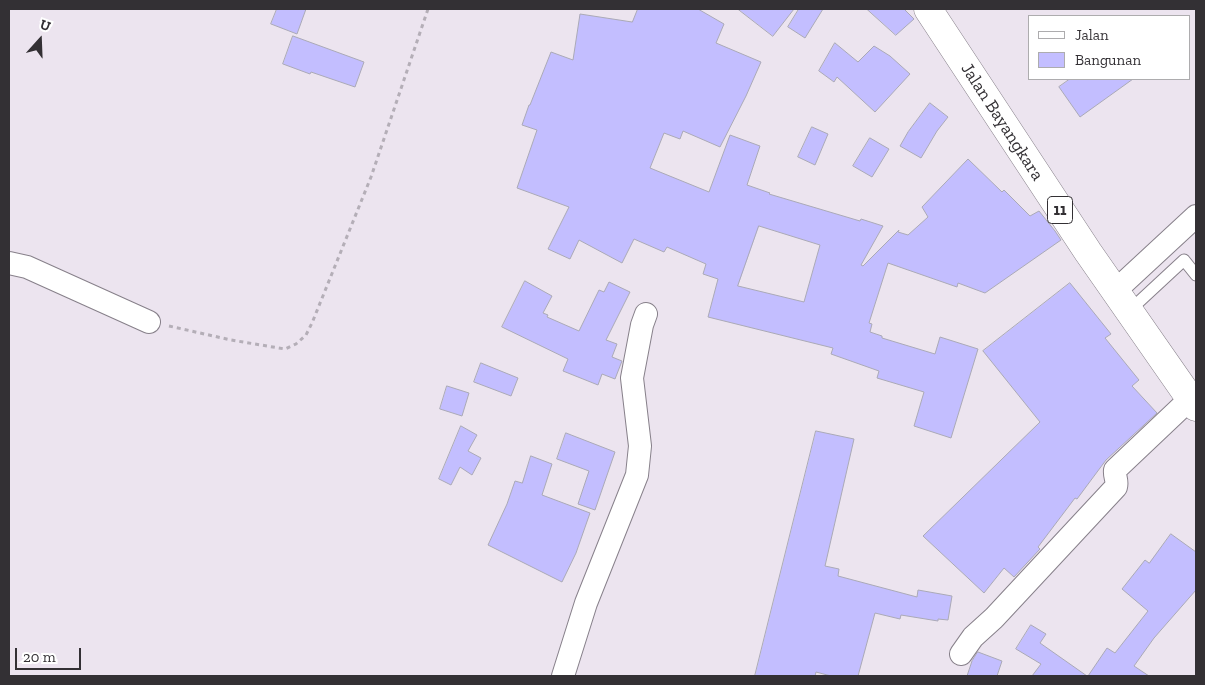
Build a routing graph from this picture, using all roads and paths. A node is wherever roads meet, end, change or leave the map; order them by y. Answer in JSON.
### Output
{"nodes":[{"id":1,"x":428,"y":9,"type":"edge"},
{"id":2,"x":928,"y":9,"type":"edge"},
{"id":3,"x":1196,"y":216,"type":"edge"},
{"id":4,"x":9,"y":263,"type":"edge"},
{"id":5,"x":1196,"y":274,"type":"edge"},
{"id":6,"x":1122,"y":301,"type":"junction"},
{"id":7,"x":646,"y":314,"type":"dead end"},
{"id":8,"x":149,"y":322,"type":"joint"},
{"id":9,"x":1193,"y":403,"type":"edge"},
{"id":10,"x":961,"y":654,"type":"dead end"},
{"id":11,"x":562,"y":676,"type":"edge"}],
"edges":[{"from":1,"to":8,"type":"path"},
{"from":2,"to":6,"type":"highway","name":"Jalan Bayangkara","number":"11"},
{"from":3,"to":6,"type":"street"},
{"from":4,"to":8,"type":"street"},
{"from":5,"to":6,"type":"lane"},
{"from":6,"to":9,"type":"highway","name":"Jalan Bayangkara","number":"11"},
{"from":7,"to":11,"type":"street"},
{"from":9,"to":10,"type":"street"}]}
